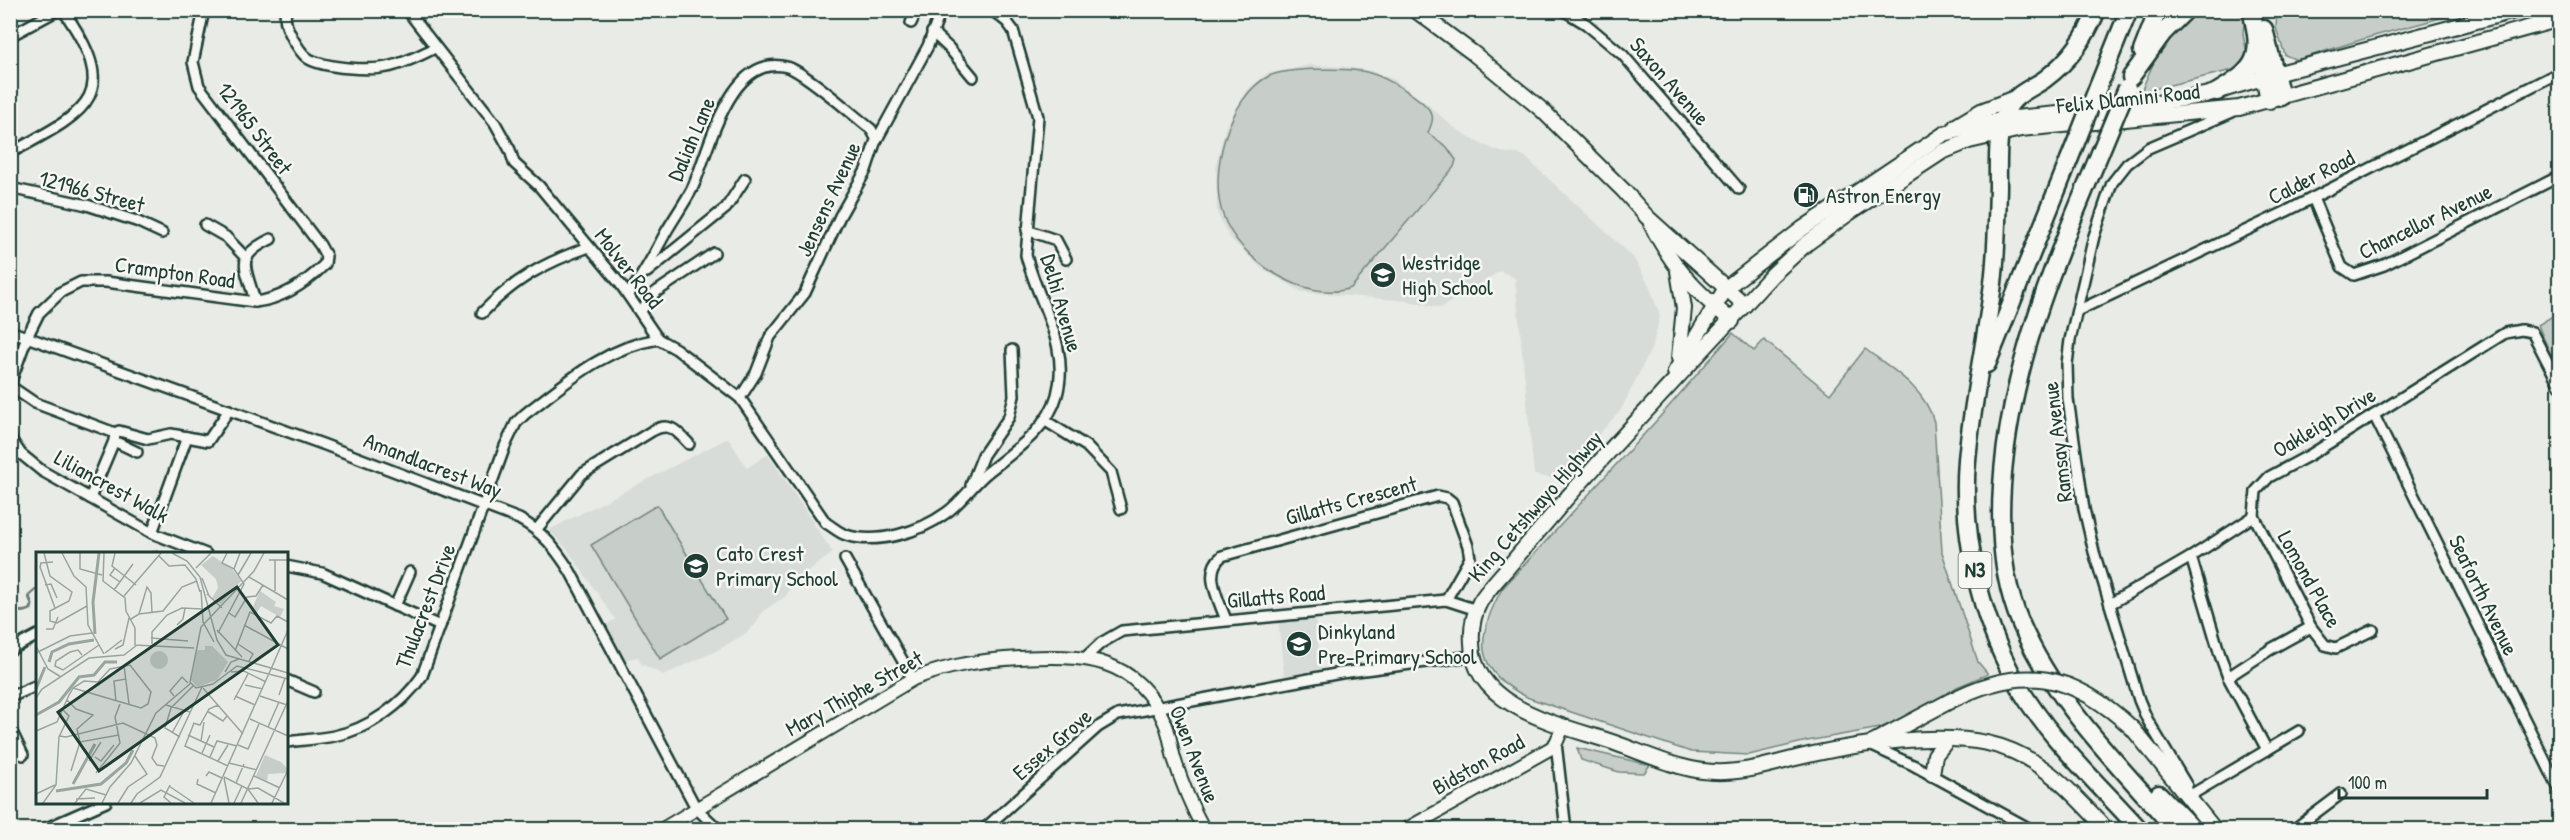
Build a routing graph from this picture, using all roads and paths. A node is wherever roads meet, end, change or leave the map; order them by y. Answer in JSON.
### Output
{"nodes":[{"id":1,"x":58,"y":10,"type":"edge"},
{"id":2,"x":63,"y":10,"type":"edge"},
{"id":3,"x":286,"y":10,"type":"edge"},
{"id":4,"x":407,"y":10,"type":"edge"},
{"id":5,"x":918,"y":10,"type":"edge"},
{"id":6,"x":941,"y":10,"type":"edge"},
{"id":7,"x":992,"y":10,"type":"edge"},
{"id":8,"x":1415,"y":10,"type":"edge"},
{"id":9,"x":1563,"y":10,"type":"edge"},
{"id":10,"x":2097,"y":10,"type":"edge"},
{"id":11,"x":2129,"y":10,"type":"edge"},
{"id":12,"x":2158,"y":10,"type":"edge"},
{"id":13,"x":2251,"y":10,"type":"edge"},
{"id":14,"x":2260,"y":10,"type":"edge"},
{"id":15,"x":2518,"y":10,"type":"edge"},
{"id":16,"x":204,"y":11,"type":"edge"},
{"id":17,"x":2186,"y":11,"type":"edge"},
{"id":18,"x":2559,"y":19,"type":"edge"},
{"id":19,"x":911,"y":23,"type":"dead end"},
{"id":20,"x":932,"y":32,"type":"junction"},
{"id":21,"x":10,"y":36,"type":"edge"},
{"id":22,"x":435,"y":48,"type":"junction"},
{"id":23,"x":2258,"y":49,"type":"junction"},
{"id":24,"x":2559,"y":72,"type":"edge"},
{"id":25,"x":2270,"y":76,"type":"junction"},
{"id":26,"x":973,"y":77,"type":"dead end"},
{"id":27,"x":2129,"y":82,"type":"junction"},
{"id":28,"x":2217,"y":92,"type":"junction"},
{"id":29,"x":2012,"y":99,"type":"junction"},
{"id":30,"x":2275,"y":99,"type":"junction"},
{"id":31,"x":2239,"y":108,"type":"junction"},
{"id":32,"x":2002,"y":126,"type":"junction"},
{"id":33,"x":1944,"y":134,"type":"junction"},
{"id":34,"x":878,"y":140,"type":"junction"},
{"id":35,"x":10,"y":153,"type":"edge"},
{"id":36,"x":2559,"y":176,"type":"edge"},
{"id":37,"x":745,"y":179,"type":"dead end"},
{"id":38,"x":10,"y":188,"type":"edge"},
{"id":39,"x":1739,"y":189,"type":"dead end"},
{"id":40,"x":2313,"y":198,"type":"junction"},
{"id":41,"x":1647,"y":217,"type":"junction"},
{"id":42,"x":205,"y":225,"type":"dead end"},
{"id":43,"x":1027,"y":230,"type":"junction"},
{"id":44,"x":162,"y":233,"type":"dead end"},
{"id":45,"x":271,"y":239,"type":"dead end"},
{"id":46,"x":589,"y":248,"type":"junction"},
{"id":47,"x":714,"y":253,"type":"dead end"},
{"id":48,"x":326,"y":256,"type":"joint"},
{"id":49,"x":246,"y":258,"type":"junction"},
{"id":50,"x":1066,"y":259,"type":"dead end"},
{"id":51,"x":1678,"y":271,"type":"junction"},
{"id":52,"x":643,"y":276,"type":"junction"},
{"id":53,"x":1726,"y":288,"type":"junction"},
{"id":54,"x":628,"y":295,"type":"junction"},
{"id":55,"x":255,"y":302,"type":"junction"},
{"id":56,"x":1745,"y":305,"type":"junction"},
{"id":57,"x":1714,"y":306,"type":"junction"},
{"id":58,"x":641,"y":311,"type":"junction"},
{"id":59,"x":2077,"y":311,"type":"junction"},
{"id":60,"x":482,"y":313,"type":"dead end"},
{"id":61,"x":1732,"y":321,"type":"junction"},
{"id":62,"x":10,"y":331,"type":"edge"},
{"id":63,"x":27,"y":337,"type":"junction"},
{"id":64,"x":658,"y":339,"type":"junction"},
{"id":65,"x":1012,"y":350,"type":"dead end"},
{"id":66,"x":1678,"y":366,"type":"junction"},
{"id":67,"x":10,"y":385,"type":"edge"},
{"id":68,"x":2559,"y":386,"type":"edge"},
{"id":69,"x":1665,"y":390,"type":"junction"},
{"id":70,"x":1977,"y":394,"type":"junction"},
{"id":71,"x":740,"y":398,"type":"junction"},
{"id":72,"x":229,"y":410,"type":"junction"},
{"id":73,"x":2374,"y":415,"type":"junction"},
{"id":74,"x":1044,"y":420,"type":"junction"},
{"id":75,"x":115,"y":437,"type":"junction"},
{"id":76,"x":187,"y":437,"type":"junction"},
{"id":77,"x":10,"y":438,"type":"edge"},
{"id":78,"x":689,"y":444,"type":"dead end"},
{"id":79,"x":137,"y":452,"type":"dead end"},
{"id":80,"x":970,"y":488,"type":"junction"},
{"id":81,"x":90,"y":498,"type":"junction"},
{"id":82,"x":484,"y":506,"type":"junction"},
{"id":83,"x":1121,"y":509,"type":"dead end"},
{"id":84,"x":2254,"y":516,"type":"junction"},
{"id":85,"x":537,"y":529,"type":"junction"},
{"id":86,"x":839,"y":532,"type":"joint"},
{"id":87,"x":152,"y":533,"type":"junction"},
{"id":88,"x":201,"y":552,"type":"edge"},
{"id":89,"x":2191,"y":557,"type":"junction"},
{"id":90,"x":845,"y":560,"type":"dead end"},
{"id":91,"x":288,"y":566,"type":"edge"},
{"id":92,"x":410,"y":572,"type":"dead end"},
{"id":93,"x":1446,"y":600,"type":"junction"},
{"id":94,"x":2110,"y":604,"type":"junction"},
{"id":95,"x":395,"y":606,"type":"junction"},
{"id":96,"x":1477,"y":610,"type":"junction"},
{"id":97,"x":1226,"y":620,"type":"junction"},
{"id":98,"x":440,"y":626,"type":"junction"},
{"id":99,"x":2311,"y":627,"type":"junction"},
{"id":100,"x":2373,"y":630,"type":"dead end"},
{"id":101,"x":36,"y":636,"type":"edge"},
{"id":102,"x":10,"y":650,"type":"edge"},
{"id":103,"x":1473,"y":656,"type":"junction"},
{"id":104,"x":1086,"y":657,"type":"junction"},
{"id":105,"x":2228,"y":677,"type":"junction"},
{"id":106,"x":913,"y":679,"type":"junction"},
{"id":107,"x":288,"y":681,"type":"edge"},
{"id":108,"x":36,"y":686,"type":"edge"},
{"id":109,"x":314,"y":692,"type":"dead end"},
{"id":110,"x":10,"y":697,"type":"edge"},
{"id":111,"x":1156,"y":707,"type":"junction"},
{"id":112,"x":1563,"y":727,"type":"junction"},
{"id":113,"x":10,"y":728,"type":"edge"},
{"id":114,"x":2299,"y":731,"type":"dead end"},
{"id":115,"x":2096,"y":738,"type":"junction"},
{"id":116,"x":1948,"y":739,"type":"junction"},
{"id":117,"x":288,"y":742,"type":"edge"},
{"id":118,"x":1556,"y":743,"type":"junction"},
{"id":119,"x":1869,"y":745,"type":"junction"},
{"id":120,"x":2267,"y":750,"type":"junction"},
{"id":121,"x":22,"y":755,"type":"dead end"},
{"id":122,"x":1932,"y":774,"type":"junction"},
{"id":123,"x":2559,"y":791,"type":"edge"},
{"id":124,"x":2341,"y":794,"type":"dead end"},
{"id":125,"x":2191,"y":795,"type":"junction"},
{"id":126,"x":101,"y":804,"type":"edge"},
{"id":127,"x":696,"y":808,"type":"junction"},
{"id":128,"x":42,"y":830,"type":"edge"},
{"id":129,"x":661,"y":830,"type":"edge"},
{"id":130,"x":719,"y":830,"type":"edge"},
{"id":131,"x":983,"y":830,"type":"edge"},
{"id":132,"x":1204,"y":830,"type":"edge"},
{"id":133,"x":1405,"y":830,"type":"edge"},
{"id":134,"x":1566,"y":830,"type":"edge"},
{"id":135,"x":2032,"y":830,"type":"edge"},
{"id":136,"x":2107,"y":830,"type":"edge"},
{"id":137,"x":2140,"y":830,"type":"edge"},
{"id":138,"x":2176,"y":830,"type":"edge"},
{"id":139,"x":2194,"y":830,"type":"edge"},
{"id":140,"x":2215,"y":830,"type":"edge"},
{"id":141,"x":2293,"y":830,"type":"edge"}],
"edges":[{"from":1,"to":21,"type":"street"},
{"from":2,"to":35,"type":"street"},
{"from":3,"to":22,"type":"street"},
{"from":4,"to":22,"type":"street","name":"Molver Road"},
{"from":5,"to":19,"type":"street"},
{"from":6,"to":20,"type":"street","name":"Jensens Avenue"},
{"from":7,"to":43,"type":"street","name":"Delhi Avenue"},
{"from":8,"to":41,"type":"main road"},
{"from":9,"to":39,"type":"street","name":"Saxon Avenue"},
{"from":10,"to":29,"type":"highway"},
{"from":11,"to":70,"type":"highway","number":"N3","bridge":true},
{"from":12,"to":27,"type":"highway","number":"N3"},
{"from":13,"to":23,"type":"highway"},
{"from":14,"to":25,"type":"highway"},
{"from":15,"to":25,"type":"main road","name":"Felix Dlamini Road"},
{"from":16,"to":48,"type":"street","name":"121965 Street"},
{"from":17,"to":27,"type":"highway"},
{"from":18,"to":30,"type":"main road","name":"Felix Dlamini Road"},
{"from":20,"to":26,"type":"street"},
{"from":20,"to":34,"type":"street","name":"Jensens Avenue"},
{"from":22,"to":46,"type":"street","name":"Molver Road"},
{"from":23,"to":25,"type":"highway"},
{"from":23,"to":28,"type":"highway"},
{"from":24,"to":40,"type":"street","name":"Calder Road"},
{"from":25,"to":28,"type":"main road","name":"Felix Dlamini Road"},
{"from":25,"to":30,"type":"highway"},
{"from":27,"to":115,"type":"highway","number":"N3","bridge":true},
{"from":28,"to":32,"type":"main road","name":"Felix Dlamini Road"},
{"from":29,"to":32,"type":"highway"},
{"from":29,"to":33,"type":"main road"},
{"from":30,"to":31,"type":"main road","name":"Felix Dlamini Road"},
{"from":31,"to":32,"type":"main road","name":"Felix Dlamini Road"},
{"from":31,"to":59,"type":"street","name":"Ramsay Avenue"},
{"from":32,"to":33,"type":"main road","name":"Felix Dlamini Road"},
{"from":32,"to":56,"type":"main road","name":"Felix Dlamini Road"},
{"from":32,"to":70,"type":"highway"},
{"from":33,"to":53,"type":"main road","name":"Felix Dlamini Road"},
{"from":34,"to":52,"type":"street","name":"Daliah Lane"},
{"from":34,"to":71,"type":"street","name":"Jensens Avenue"},
{"from":36,"to":40,"type":"street","name":"Chancellor Avenue"},
{"from":37,"to":52,"type":"street"},
{"from":38,"to":44,"type":"street","name":"121966 Street"},
{"from":40,"to":59,"type":"street","name":"Calder Road"},
{"from":41,"to":51,"type":"main road"},
{"from":41,"to":53,"type":"main road"},
{"from":42,"to":49,"type":"street"},
{"from":43,"to":50,"type":"street"},
{"from":43,"to":74,"type":"street","name":"Delhi Avenue"},
{"from":45,"to":49,"type":"street"},
{"from":46,"to":54,"type":"street","name":"Molver Road"},
{"from":46,"to":60,"type":"street"},
{"from":47,"to":58,"type":"street"},
{"from":48,"to":55,"type":"street","name":"Crampton Road"},
{"from":49,"to":55,"type":"street"},
{"from":51,"to":57,"type":"main road"},
{"from":51,"to":66,"type":"main road"},
{"from":52,"to":54,"type":"street","name":"Daliah Lane"},
{"from":53,"to":56,"type":"main road"},
{"from":53,"to":57,"type":"main road","name":"Felix Dlamini Road"},
{"from":54,"to":58,"type":"street","name":"Molver Road"},
{"from":55,"to":63,"type":"street","name":"Crampton Road"},
{"from":56,"to":61,"type":"main road","name":"Felix Dlamini Road"},
{"from":57,"to":61,"type":"main road"},
{"from":57,"to":66,"type":"main road","name":"King Cetshwayo Highway"},
{"from":58,"to":64,"type":"street","name":"Molver Road"},
{"from":59,"to":94,"type":"street","name":"Ramsay Avenue"},
{"from":61,"to":69,"type":"main road","name":"King Cetshwayo Highway"},
{"from":62,"to":63,"type":"street","name":"Amandlacrest Way"},
{"from":63,"to":67,"type":"street"},
{"from":63,"to":72,"type":"street","name":"Amandlacrest Way"},
{"from":64,"to":71,"type":"street","name":"Molver Road"},
{"from":64,"to":82,"type":"street","name":"Thulacrest Drive"},
{"from":65,"to":80,"type":"street"},
{"from":66,"to":69,"type":"main road","name":"King Cetshwayo Highway"},
{"from":67,"to":75,"type":"street"},
{"from":68,"to":73,"type":"street","name":"Oakleigh Drive"},
{"from":69,"to":96,"type":"main road","name":"King Cetshwayo Highway"},
{"from":70,"to":137,"type":"highway","number":"N3"},
{"from":71,"to":86,"type":"street","name":"Molver Road"},
{"from":72,"to":76,"type":"street"},
{"from":72,"to":82,"type":"street","name":"Amandlacrest Way"},
{"from":73,"to":84,"type":"street","name":"Oakleigh Drive"},
{"from":73,"to":123,"type":"street","name":"Seaforth Avenue"},
{"from":74,"to":80,"type":"street","name":"Delhi Avenue"},
{"from":74,"to":83,"type":"street"},
{"from":75,"to":76,"type":"street"},
{"from":75,"to":79,"type":"street"},
{"from":75,"to":81,"type":"street"},
{"from":76,"to":87,"type":"street"},
{"from":77,"to":81,"type":"street","name":"Liliancrest Walk"},
{"from":78,"to":85,"type":"street"},
{"from":80,"to":86,"type":"street","name":"Delhi Avenue"},
{"from":81,"to":87,"type":"street","name":"Liliancrest Walk"},
{"from":82,"to":85,"type":"street","name":"Amandlacrest Way"},
{"from":82,"to":98,"type":"street","name":"Thulacrest Drive"},
{"from":84,"to":89,"type":"street"},
{"from":84,"to":99,"type":"street","name":"Lomond Place"},
{"from":85,"to":127,"type":"street","name":"Amandlacrest Way"},
{"from":87,"to":88,"type":"street","name":"Liliancrest Walk"},
{"from":89,"to":94,"type":"street"},
{"from":89,"to":105,"type":"street"},
{"from":90,"to":106,"type":"street"},
{"from":91,"to":95,"type":"street"},
{"from":92,"to":95,"type":"street"},
{"from":93,"to":96,"type":"street","name":"Gillatts Road"},
{"from":93,"to":97,"type":"street","name":"Gillatts Road"},
{"from":93,"to":97,"type":"street","name":"Gillatts Crescent"},
{"from":94,"to":125,"type":"street","name":"Ramsay Avenue"},
{"from":95,"to":98,"type":"street"},
{"from":96,"to":103,"type":"main road","name":"King Cetshwayo Highway"},
{"from":97,"to":104,"type":"street","name":"Gillatts Road"},
{"from":98,"to":117,"type":"street","name":"Thulacrest Drive"},
{"from":99,"to":100,"type":"street","name":"Lomond Place"},
{"from":99,"to":105,"type":"street"},
{"from":101,"to":102,"type":"street"},
{"from":103,"to":111,"type":"street","name":"Essex Grove"},
{"from":103,"to":112,"type":"main road","name":"King Cetshwayo Highway"},
{"from":104,"to":106,"type":"street","name":"Mary Thiphe Street"},
{"from":104,"to":111,"type":"street","name":"Owen Avenue"},
{"from":105,"to":120,"type":"street"},
{"from":106,"to":127,"type":"street","name":"Mary Thiphe Street"},
{"from":107,"to":109,"type":"street"},
{"from":108,"to":110,"type":"street"},
{"from":111,"to":131,"type":"street","name":"Essex Grove"},
{"from":111,"to":132,"type":"street","name":"Owen Avenue"},
{"from":112,"to":118,"type":"street","name":"Bidston Road"},
{"from":112,"to":119,"type":"main road","name":"King Cetshwayo Highway"},
{"from":113,"to":121,"type":"street"},
{"from":114,"to":120,"type":"street"},
{"from":115,"to":138,"type":"highway","number":"N3"},
{"from":115,"to":139,"type":"highway"},
{"from":116,"to":119,"type":"main road","name":"King Cetshwayo Highway"},
{"from":116,"to":122,"type":"main road"},
{"from":116,"to":136,"type":"main road","name":"King Cetshwayo Highway"},
{"from":118,"to":133,"type":"street","name":"Bidston Road"},
{"from":118,"to":134,"type":"street"},
{"from":119,"to":122,"type":"street"},
{"from":119,"to":125,"type":"main road","bridge":true},
{"from":120,"to":125,"type":"street"},
{"from":122,"to":135,"type":"street"},
{"from":124,"to":141,"type":"street"},
{"from":125,"to":140,"type":"main road"},
{"from":126,"to":128,"type":"street"},
{"from":127,"to":129,"type":"street","name":"Mary Thiphe Street"},
{"from":127,"to":130,"type":"street","name":"Amandlacrest Way"}]}
